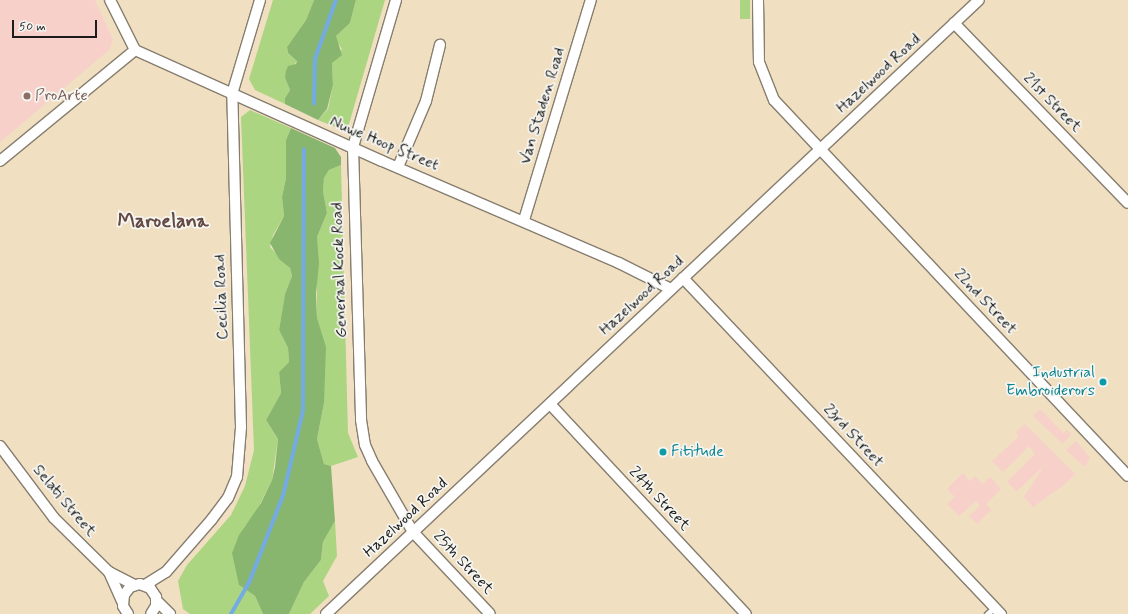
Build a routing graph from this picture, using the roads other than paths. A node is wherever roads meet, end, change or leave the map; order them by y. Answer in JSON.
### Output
{"nodes":[{"id":1,"x":110,"y":0,"type":"edge"},
{"id":2,"x":260,"y":0,"type":"edge"},
{"id":3,"x":396,"y":0,"type":"edge"},
{"id":4,"x":591,"y":0,"type":"edge"},
{"id":5,"x":758,"y":0,"type":"edge"},
{"id":6,"x":979,"y":0,"type":"edge"},
{"id":7,"x":954,"y":23,"type":"junction"},
{"id":8,"x":440,"y":45,"type":"dead end"},
{"id":9,"x":135,"y":50,"type":"junction"},
{"id":10,"x":232,"y":94,"type":"junction"},
{"id":11,"x":353,"y":148,"type":"junction"},
{"id":12,"x":821,"y":149,"type":"junction"},
{"id":13,"x":0,"y":161,"type":"edge"},
{"id":14,"x":398,"y":166,"type":"junction"},
{"id":15,"x":1128,"y":203,"type":"edge"},
{"id":16,"x":524,"y":220,"type":"junction"},
{"id":17,"x":683,"y":278,"type":"junction"},
{"id":18,"x":671,"y":289,"type":"junction"},
{"id":19,"x":550,"y":404,"type":"junction"},
{"id":20,"x":0,"y":446,"type":"edge"},
{"id":21,"x":1128,"y":476,"type":"edge"},
{"id":22,"x":414,"y":532,"type":"junction"},
{"id":23,"x":109,"y":572,"type":"junction"},
{"id":24,"x":166,"y":572,"type":"junction"},
{"id":25,"x":140,"y":585,"type":"junction"},
{"id":26,"x":156,"y":598,"type":"junction"},
{"id":27,"x":123,"y":609,"type":"edge"},
{"id":28,"x":994,"y":612,"type":"edge"},
{"id":29,"x":151,"y":614,"type":"edge"},
{"id":30,"x":170,"y":614,"type":"edge"},
{"id":31,"x":326,"y":614,"type":"edge"},
{"id":32,"x":490,"y":614,"type":"edge"},
{"id":33,"x":746,"y":614,"type":"edge"}],
"edges":[{"from":1,"to":9,"type":"street"},
{"from":2,"to":10,"type":"street","name":"Cecilia Road"},
{"from":3,"to":11,"type":"street","name":"Generaal Kock Road"},
{"from":4,"to":16,"type":"street","name":"Van Staden Road"},
{"from":5,"to":12,"type":"street","name":"22nd Street"},
{"from":6,"to":7,"type":"street","name":"Hazelwood Road"},
{"from":7,"to":12,"type":"street","name":"Hazelwood Road"},
{"from":7,"to":15,"type":"street","name":"21st Street"},
{"from":8,"to":14,"type":"street"},
{"from":9,"to":10,"type":"street","name":"Nuwe Hoop Street"},
{"from":9,"to":13,"type":"street"},
{"from":10,"to":11,"type":"street","name":"Nuwe Hoop Street"},
{"from":10,"to":24,"type":"street","name":"Cecilia Road"},
{"from":11,"to":14,"type":"street","name":"Nuwe Hoop Street"},
{"from":11,"to":22,"type":"street","name":"Generaal Kock Road"},
{"from":12,"to":17,"type":"street","name":"Hazelwood Road"},
{"from":12,"to":21,"type":"street","name":"22nd Street"},
{"from":14,"to":16,"type":"street","name":"Nuwe Hoop Street"},
{"from":16,"to":18,"type":"street","name":"Nuwe Hoop Street"},
{"from":17,"to":18,"type":"street","name":"Hazelwood Road"},
{"from":17,"to":28,"type":"street","name":"23rd Street"},
{"from":18,"to":19,"type":"street","name":"Hazelwood Road"},
{"from":19,"to":22,"type":"street","name":"Hazelwood Road"},
{"from":19,"to":33,"type":"street","name":"24th Street"},
{"from":20,"to":23,"type":"street","name":"Selati Street"},
{"from":22,"to":31,"type":"street","name":"Hazelwood Road"},
{"from":22,"to":32,"type":"street","name":"25th Street"},
{"from":23,"to":25,"type":"street","name":"Selati Street"},
{"from":23,"to":27,"type":"street","name":"Selati Street"},
{"from":24,"to":25,"type":"street","name":"Cecilia Road"},
{"from":24,"to":26,"type":"street","name":"Cecilia Road"},
{"from":25,"to":26,"type":"street"},
{"from":25,"to":27,"type":"street","name":"Cecilia Road"},
{"from":26,"to":29,"type":"street","name":"Cecilia Road"},
{"from":26,"to":30,"type":"street"}]}
